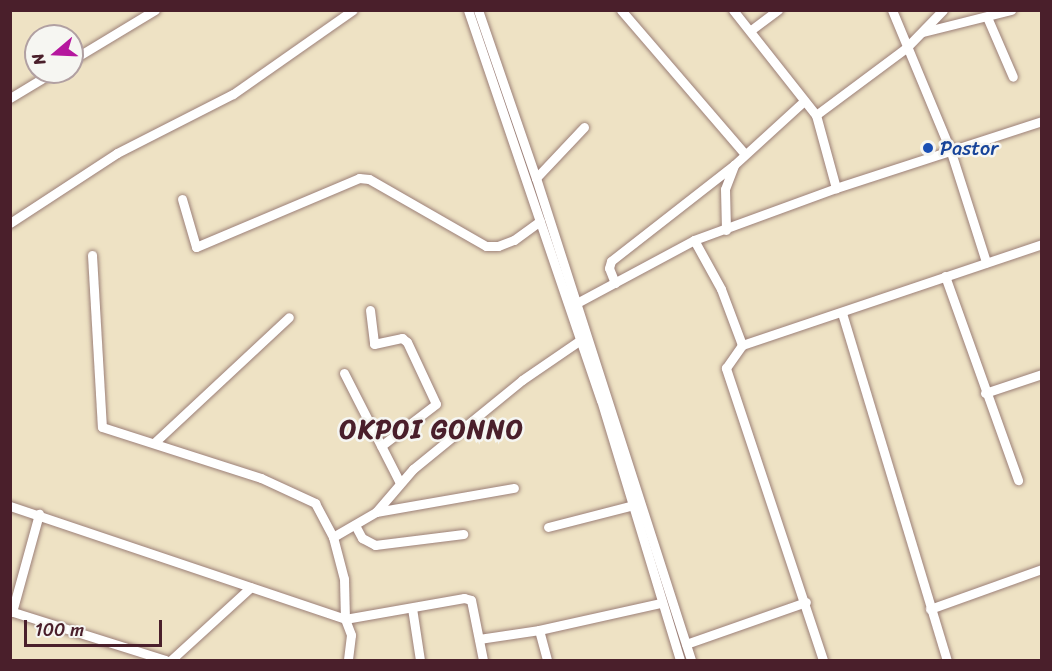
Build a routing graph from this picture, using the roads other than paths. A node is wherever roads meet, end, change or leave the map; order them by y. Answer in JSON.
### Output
{"nodes":[{"id":1,"x":155,"y":10,"type":"edge"},
{"id":2,"x":353,"y":10,"type":"edge"},
{"id":3,"x":468,"y":10,"type":"edge"},
{"id":4,"x":478,"y":10,"type":"edge"},
{"id":5,"x":621,"y":10,"type":"edge"},
{"id":6,"x":733,"y":10,"type":"edge"},
{"id":7,"x":778,"y":10,"type":"edge"},
{"id":8,"x":892,"y":10,"type":"edge"},
{"id":9,"x":943,"y":10,"type":"edge"},
{"id":10,"x":1011,"y":10,"type":"edge"},
{"id":11,"x":142,"y":13,"type":"edge"},
{"id":12,"x":987,"y":17,"type":"junction"},
{"id":13,"x":751,"y":30,"type":"junction"},
{"id":14,"x":922,"y":32,"type":"junction"},
{"id":15,"x":906,"y":48,"type":"junction"},
{"id":16,"x":84,"y":52,"type":"edge"},
{"id":17,"x":1013,"y":77,"type":"dead end"},
{"id":18,"x":33,"y":84,"type":"edge"},
{"id":19,"x":10,"y":98,"type":"edge"},
{"id":20,"x":803,"y":102,"type":"junction"},
{"id":21,"x":816,"y":115,"type":"junction"},
{"id":22,"x":1041,"y":121,"type":"edge"},
{"id":23,"x":584,"y":127,"type":"dead end"},
{"id":24,"x":950,"y":149,"type":"junction"},
{"id":25,"x":744,"y":153,"type":"junction"},
{"id":26,"x":734,"y":165,"type":"junction"},
{"id":27,"x":536,"y":178,"type":"junction"},
{"id":28,"x":836,"y":188,"type":"junction"},
{"id":29,"x":183,"y":199,"type":"dead end"},
{"id":30,"x":540,"y":221,"type":"junction"},
{"id":31,"x":10,"y":223,"type":"edge"},
{"id":32,"x":726,"y":230,"type":"junction"},
{"id":33,"x":694,"y":240,"type":"junction"},
{"id":34,"x":1041,"y":244,"type":"edge"},
{"id":35,"x":92,"y":255,"type":"dead end"},
{"id":36,"x":986,"y":262,"type":"junction"},
{"id":37,"x":945,"y":276,"type":"junction"},
{"id":38,"x":615,"y":283,"type":"junction"},
{"id":39,"x":573,"y":305,"type":"junction"},
{"id":40,"x":370,"y":310,"type":"dead end"},
{"id":41,"x":842,"y":313,"type":"junction"},
{"id":42,"x":289,"y":317,"type":"dead end"},
{"id":43,"x":579,"y":341,"type":"junction"},
{"id":44,"x":742,"y":345,"type":"junction"},
{"id":45,"x":344,"y":374,"type":"dead end"},
{"id":46,"x":1041,"y":374,"type":"edge"},
{"id":47,"x":985,"y":393,"type":"junction"},
{"id":48,"x":154,"y":442,"type":"junction"},
{"id":49,"x":381,"y":446,"type":"junction"},
{"id":50,"x":1018,"y":480,"type":"dead end"},
{"id":51,"x":400,"y":483,"type":"junction"},
{"id":52,"x":514,"y":488,"type":"dead end"},
{"id":53,"x":10,"y":506,"type":"edge"},
{"id":54,"x":630,"y":506,"type":"junction"},
{"id":55,"x":376,"y":512,"type":"junction"},
{"id":56,"x":39,"y":514,"type":"junction"},
{"id":57,"x":355,"y":525,"type":"junction"},
{"id":58,"x":548,"y":527,"type":"dead end"},
{"id":59,"x":463,"y":534,"type":"dead end"},
{"id":60,"x":333,"y":537,"type":"junction"},
{"id":61,"x":1041,"y":570,"type":"edge"},
{"id":62,"x":251,"y":587,"type":"junction"},
{"id":63,"x":806,"y":602,"type":"junction"},
{"id":64,"x":661,"y":603,"type":"junction"},
{"id":65,"x":412,"y":608,"type":"junction"},
{"id":66,"x":930,"y":609,"type":"junction"},
{"id":67,"x":11,"y":611,"type":"edge"},
{"id":68,"x":345,"y":619,"type":"junction"},
{"id":69,"x":539,"y":630,"type":"junction"},
{"id":70,"x":479,"y":639,"type":"junction"},
{"id":71,"x":686,"y":644,"type":"junction"},
{"id":72,"x":165,"y":660,"type":"edge"},
{"id":73,"x":171,"y":660,"type":"edge"},
{"id":74,"x":348,"y":660,"type":"edge"},
{"id":75,"x":420,"y":660,"type":"edge"},
{"id":76,"x":483,"y":660,"type":"edge"},
{"id":77,"x":547,"y":660,"type":"edge"},
{"id":78,"x":680,"y":660,"type":"edge"},
{"id":79,"x":691,"y":660,"type":"edge"},
{"id":80,"x":823,"y":660,"type":"edge"},
{"id":81,"x":947,"y":660,"type":"edge"}],
"edges":[{"from":1,"to":11,"type":"street"},
{"from":2,"to":31,"type":"street"},
{"from":3,"to":30,"type":"street"},
{"from":4,"to":27,"type":"street"},
{"from":5,"to":25,"type":"street"},
{"from":6,"to":13,"type":"street"},
{"from":7,"to":13,"type":"street"},
{"from":8,"to":15,"type":"street"},
{"from":9,"to":14,"type":"street"},
{"from":10,"to":12,"type":"street"},
{"from":11,"to":16,"type":"street"},
{"from":12,"to":14,"type":"street"},
{"from":12,"to":17,"type":"street"},
{"from":13,"to":20,"type":"street"},
{"from":14,"to":15,"type":"street"},
{"from":15,"to":21,"type":"street"},
{"from":15,"to":24,"type":"street"},
{"from":18,"to":19,"type":"street"},
{"from":20,"to":21,"type":"street"},
{"from":20,"to":25,"type":"street"},
{"from":21,"to":28,"type":"street"},
{"from":22,"to":24,"type":"street"},
{"from":23,"to":27,"type":"street"},
{"from":24,"to":28,"type":"street"},
{"from":24,"to":36,"type":"street"},
{"from":25,"to":26,"type":"street"},
{"from":26,"to":32,"type":"street"},
{"from":26,"to":38,"type":"street"},
{"from":27,"to":39,"type":"street"},
{"from":28,"to":32,"type":"street"},
{"from":29,"to":30,"type":"street"},
{"from":30,"to":39,"type":"street"},
{"from":32,"to":33,"type":"street"},
{"from":33,"to":38,"type":"street"},
{"from":33,"to":44,"type":"street"},
{"from":34,"to":36,"type":"street"},
{"from":35,"to":48,"type":"street"},
{"from":36,"to":37,"type":"street"},
{"from":37,"to":41,"type":"street"},
{"from":37,"to":47,"type":"street"},
{"from":38,"to":39,"type":"street"},
{"from":39,"to":43,"type":"street"},
{"from":39,"to":71,"type":"street"},
{"from":40,"to":49,"type":"street"},
{"from":41,"to":44,"type":"street"},
{"from":41,"to":66,"type":"street"},
{"from":42,"to":48,"type":"street"},
{"from":43,"to":51,"type":"street"},
{"from":43,"to":54,"type":"street"},
{"from":44,"to":63,"type":"street"},
{"from":45,"to":49,"type":"street"},
{"from":46,"to":47,"type":"street"},
{"from":47,"to":50,"type":"street"},
{"from":48,"to":60,"type":"street"},
{"from":49,"to":51,"type":"street"},
{"from":51,"to":55,"type":"street"},
{"from":52,"to":55,"type":"street"},
{"from":53,"to":56,"type":"street"},
{"from":54,"to":58,"type":"street"},
{"from":54,"to":64,"type":"street"},
{"from":55,"to":57,"type":"street"},
{"from":56,"to":62,"type":"street"},
{"from":56,"to":67,"type":"street"},
{"from":57,"to":59,"type":"street"},
{"from":57,"to":60,"type":"street"},
{"from":60,"to":68,"type":"street"},
{"from":61,"to":66,"type":"street"},
{"from":62,"to":68,"type":"street"},
{"from":62,"to":73,"type":"street"},
{"from":63,"to":71,"type":"street"},
{"from":63,"to":80,"type":"street"},
{"from":64,"to":69,"type":"street"},
{"from":64,"to":78,"type":"street"},
{"from":65,"to":68,"type":"street"},
{"from":65,"to":70,"type":"street"},
{"from":65,"to":75,"type":"street"},
{"from":66,"to":81,"type":"street"},
{"from":67,"to":72,"type":"street"},
{"from":68,"to":74,"type":"street"},
{"from":69,"to":70,"type":"street"},
{"from":69,"to":77,"type":"street"},
{"from":70,"to":76,"type":"street"},
{"from":71,"to":79,"type":"street"}]}
